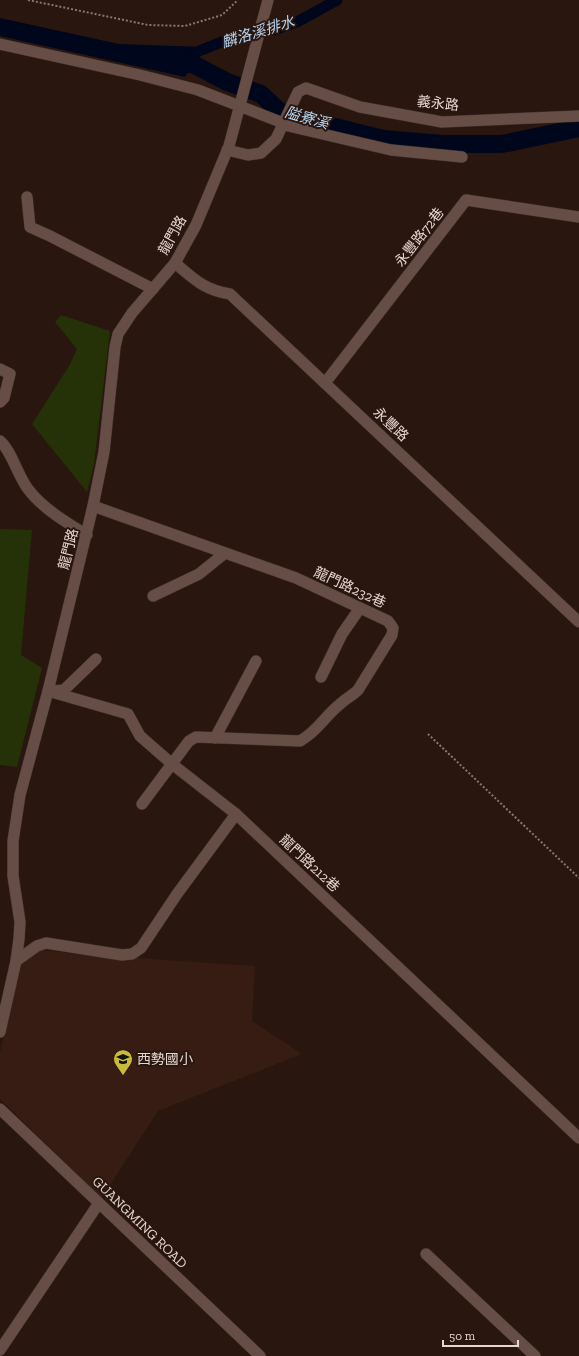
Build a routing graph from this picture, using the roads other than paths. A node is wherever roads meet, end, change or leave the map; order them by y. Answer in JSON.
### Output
{"nodes":[{"id":1,"x":268,"y":0,"type":"edge"},
{"id":2,"x":0,"y":44,"type":"edge"},
{"id":3,"x":240,"y":103,"type":"junction"},
{"id":4,"x":579,"y":116,"type":"edge"},
{"id":5,"x":285,"y":122,"type":"junction"},
{"id":6,"x":227,"y":150,"type":"junction"},
{"id":7,"x":462,"y":157,"type":"dead end"},
{"id":8,"x":27,"y":197,"type":"dead end"},
{"id":9,"x":579,"y":218,"type":"edge"},
{"id":10,"x":175,"y":263,"type":"junction"},
{"id":11,"x":153,"y":289,"type":"junction"},
{"id":12,"x":0,"y":369,"type":"edge"},
{"id":13,"x":325,"y":383,"type":"junction"},
{"id":14,"x":0,"y":402,"type":"edge"},
{"id":15,"x":1,"y":442,"type":"edge"},
{"id":16,"x":94,"y":506,"type":"junction"},
{"id":17,"x":87,"y":535,"type":"junction"},
{"id":18,"x":225,"y":552,"type":"junction"},
{"id":19,"x":153,"y":596,"type":"dead end"},
{"id":20,"x":360,"y":608,"type":"junction"},
{"id":21,"x":579,"y":622,"type":"edge"},
{"id":22,"x":96,"y":659,"type":"dead end"},
{"id":23,"x":256,"y":661,"type":"dead end"},
{"id":24,"x":321,"y":677,"type":"dead end"},
{"id":25,"x":48,"y":691,"type":"junction"},
{"id":26,"x":215,"y":738,"type":"junction"},
{"id":27,"x":172,"y":764,"type":"junction"},
{"id":28,"x":142,"y":804,"type":"dead end"},
{"id":29,"x":236,"y":814,"type":"junction"},
{"id":30,"x":16,"y":961,"type":"junction"},
{"id":31,"x":0,"y":1032,"type":"edge"},
{"id":32,"x":0,"y":1109,"type":"edge"},
{"id":33,"x":579,"y":1138,"type":"edge"},
{"id":34,"x":99,"y":1203,"type":"junction"},
{"id":35,"x":426,"y":1254,"type":"dead end"},
{"id":36,"x":0,"y":1350,"type":"edge"},
{"id":37,"x":260,"y":1356,"type":"edge"},
{"id":38,"x":535,"y":1356,"type":"edge"}],
"edges":[{"from":1,"to":3,"type":"street","name":"龍門路"},
{"from":2,"to":3,"type":"street"},
{"from":3,"to":5,"type":"street"},
{"from":3,"to":6,"type":"street","name":"龍門路"},
{"from":4,"to":5,"type":"street","name":"義永路"},
{"from":5,"to":6,"type":"street"},
{"from":5,"to":7,"type":"street"},
{"from":6,"to":10,"type":"street","name":"龍門路"},
{"from":8,"to":11,"type":"street"},
{"from":9,"to":13,"type":"street","name":"永豐路72巷"},
{"from":10,"to":11,"type":"street","name":"龍門路"},
{"from":10,"to":13,"type":"street","name":"永豐路"},
{"from":11,"to":16,"type":"street","name":"龍門路"},
{"from":12,"to":14,"type":"street"},
{"from":13,"to":21,"type":"street","name":"永豐路"},
{"from":15,"to":17,"type":"street"},
{"from":16,"to":17,"type":"street","name":"龍門路"},
{"from":16,"to":18,"type":"street","name":"龍門路232巷"},
{"from":17,"to":25,"type":"street","name":"龍門路"},
{"from":18,"to":19,"type":"street"},
{"from":18,"to":20,"type":"street","name":"龍門路232巷"},
{"from":20,"to":24,"type":"street"},
{"from":20,"to":26,"type":"street","name":"龍門路232巷"},
{"from":22,"to":25,"type":"street"},
{"from":23,"to":26,"type":"street"},
{"from":25,"to":27,"type":"street","name":"龍門路212巷"},
{"from":25,"to":30,"type":"street","name":"龍門路"},
{"from":26,"to":27,"type":"street","name":"龍門路232巷"},
{"from":27,"to":28,"type":"street","name":"龍門路232巷"},
{"from":27,"to":29,"type":"street","name":"龍門路212巷"},
{"from":29,"to":30,"type":"street"},
{"from":29,"to":33,"type":"street","name":"龍門路212巷"},
{"from":30,"to":31,"type":"street","name":"龍門路"},
{"from":32,"to":34,"type":"street","name":"GUANGMING ROAD"},
{"from":34,"to":36,"type":"street"},
{"from":34,"to":37,"type":"street","name":"GUANGMING ROAD"},
{"from":35,"to":38,"type":"street"}]}
